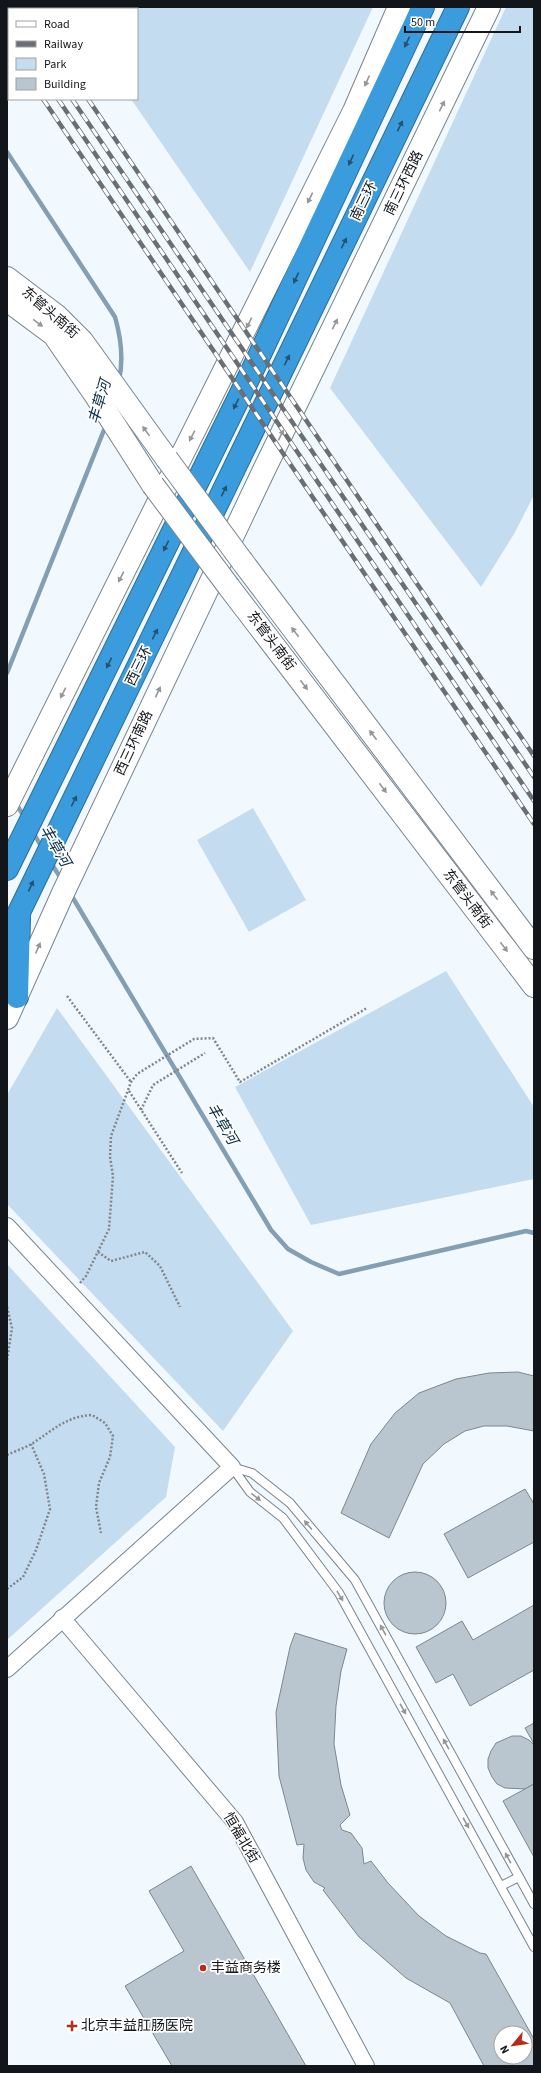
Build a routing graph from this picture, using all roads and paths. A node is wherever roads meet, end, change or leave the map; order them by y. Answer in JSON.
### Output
{"nodes":[{"id":1,"x":399,"y":7,"type":"edge"},
{"id":2,"x":423,"y":7,"type":"edge"},
{"id":3,"x":458,"y":7,"type":"edge"},
{"id":4,"x":489,"y":7,"type":"edge"},
{"id":5,"x":7,"y":278,"type":"edge"},
{"id":6,"x":7,"y":300,"type":"edge"},
{"id":7,"x":253,"y":369,"type":"joint"},
{"id":8,"x":270,"y":395,"type":"joint"},
{"id":9,"x":264,"y":470,"type":"joint"},
{"id":10,"x":7,"y":804,"type":"edge"},
{"id":11,"x":7,"y":869,"type":"edge"},
{"id":12,"x":20,"y":911,"type":"junction"},
{"id":13,"x":7,"y":937,"type":"edge"},
{"id":14,"x":534,"y":948,"type":"edge"},
{"id":15,"x":534,"y":986,"type":"edge"},
{"id":16,"x":67,"y":996,"type":"dead end"},
{"id":17,"x":17,"y":997,"type":"junction"},
{"id":18,"x":367,"y":1008,"type":"dead end"},
{"id":19,"x":7,"y":1018,"type":"edge"},
{"id":20,"x":205,"y":1053,"type":"dead end"},
{"id":21,"x":131,"y":1082,"type":"junction"},
{"id":22,"x":128,"y":1090,"type":"junction"},
{"id":23,"x":141,"y":1110,"type":"junction"},
{"id":24,"x":182,"y":1173,"type":"dead end"},
{"id":25,"x":7,"y":1226,"type":"edge"},
{"id":26,"x":98,"y":1252,"type":"junction"},
{"id":27,"x":69,"y":1293,"type":"junction"},
{"id":28,"x":7,"y":1307,"type":"edge"},
{"id":29,"x":180,"y":1307,"type":"dead end"},
{"id":30,"x":7,"y":1360,"type":"edge"},
{"id":31,"x":31,"y":1444,"type":"junction"},
{"id":32,"x":7,"y":1455,"type":"edge"},
{"id":33,"x":232,"y":1467,"type":"junction"},
{"id":34,"x":101,"y":1533,"type":"dead end"},
{"id":35,"x":7,"y":1589,"type":"edge"},
{"id":36,"x":62,"y":1618,"type":"junction"},
{"id":37,"x":7,"y":1669,"type":"edge"},
{"id":38,"x":519,"y":1877,"type":"junction"},
{"id":39,"x":501,"y":1886,"type":"junction"},
{"id":40,"x":534,"y":1904,"type":"edge"},
{"id":41,"x":534,"y":1947,"type":"edge"},
{"id":42,"x":366,"y":2066,"type":"edge"}],
"edges":[{"from":1,"to":10,"type":"street","one_way":true},
{"from":2,"to":7,"type":"highway","name":"南三环","one_way":true},
{"from":8,"to":3,"type":"highway","name":"南三环","one_way":true},
{"from":9,"to":4,"type":"street","name":"南三环西路","one_way":true},
{"from":14,"to":5,"type":"street","name":"东管头南街","one_way":true,"bridge":true},
{"from":6,"to":15,"type":"street","name":"东管头南街","one_way":true,"bridge":true},
{"from":7,"to":11,"type":"highway","name":"西三环","one_way":true},
{"from":12,"to":8,"type":"highway","name":"西三环","one_way":true},
{"from":17,"to":9,"type":"street","name":"西三环南路","one_way":true},
{"from":12,"to":13,"type":"highway","name":"西三环"},
{"from":12,"to":17,"type":"highway"},
{"from":16,"to":21,"type":"path"},
{"from":17,"to":19,"type":"street","name":"西三环南路"},
{"from":18,"to":21,"type":"path"},
{"from":20,"to":23,"type":"path"},
{"from":21,"to":22,"type":"path"},
{"from":22,"to":23,"type":"path"},
{"from":22,"to":26,"type":"path"},
{"from":23,"to":24,"type":"path"},
{"from":25,"to":27,"type":"street"},
{"from":26,"to":27,"type":"path"},
{"from":26,"to":29,"type":"path"},
{"from":27,"to":33,"type":"street"},
{"from":28,"to":30,"type":"path"},
{"from":31,"to":32,"type":"path"},
{"from":31,"to":34,"type":"path"},
{"from":31,"to":35,"type":"path"},
{"from":33,"to":36,"type":"street"},
{"from":38,"to":33,"type":"lane","one_way":true},
{"from":33,"to":39,"type":"lane","one_way":true},
{"from":36,"to":37,"type":"street"},
{"from":36,"to":42,"type":"street","name":"恒福北街"},
{"from":38,"to":39,"type":"lane"},
{"from":38,"to":40,"type":"lane"},
{"from":39,"to":41,"type":"lane"}]}
